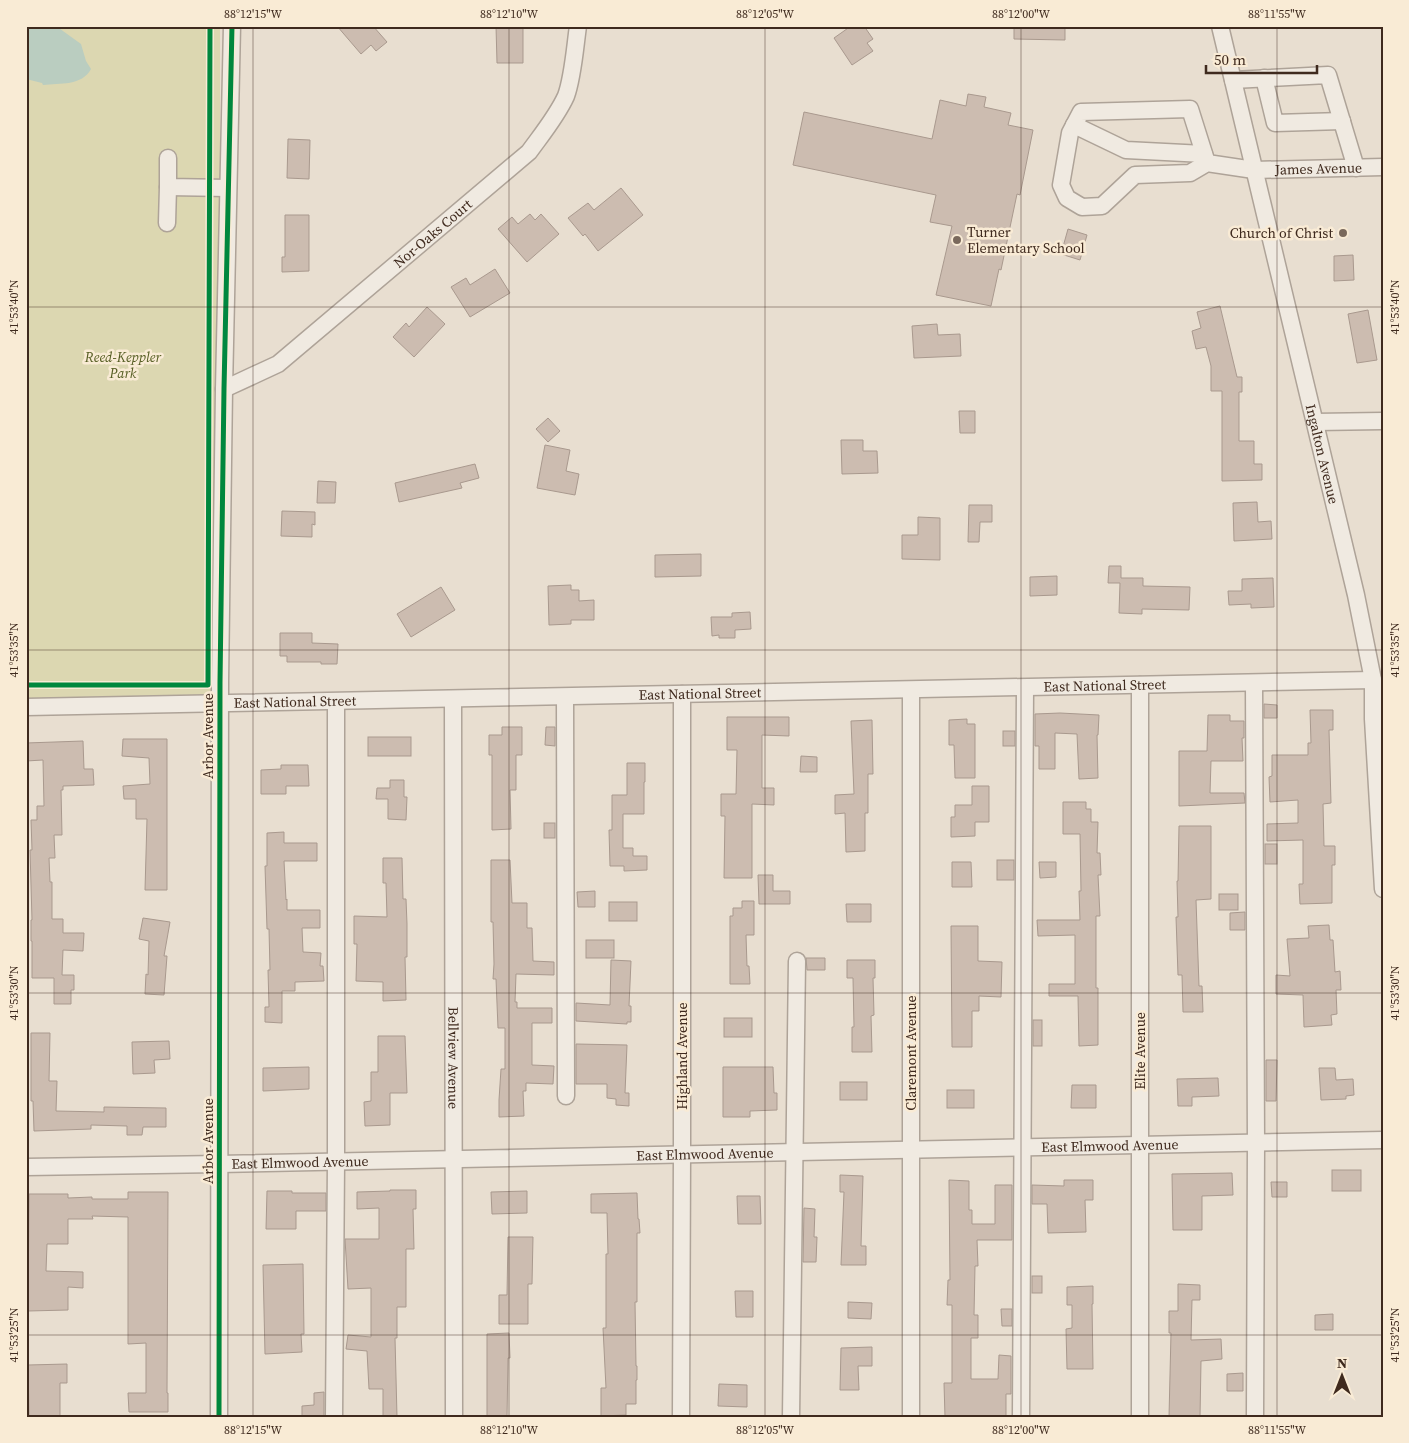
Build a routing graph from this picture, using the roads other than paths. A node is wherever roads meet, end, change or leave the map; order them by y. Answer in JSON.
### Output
{"nodes":[{"id":1,"x":232,"y":26,"type":"edge"},
{"id":2,"x":578,"y":26,"type":"edge"},
{"id":3,"x":1220,"y":26,"type":"edge"},
{"id":4,"x":1264,"y":78,"type":"junction"},
{"id":5,"x":1233,"y":80,"type":"junction"},
{"id":6,"x":1342,"y":121,"type":"junction"},
{"id":7,"x":1074,"y":125,"type":"junction"},
{"id":8,"x":168,"y":158,"type":"dead end"},
{"id":9,"x":1205,"y":158,"type":"junction"},
{"id":10,"x":1383,"y":167,"type":"edge"},
{"id":11,"x":1356,"y":168,"type":"junction"},
{"id":12,"x":1254,"y":170,"type":"junction"},
{"id":13,"x":168,"y":187,"type":"junction"},
{"id":14,"x":228,"y":188,"type":"junction"},
{"id":15,"x":167,"y":223,"type":"dead end"},
{"id":16,"x":224,"y":389,"type":"junction"},
{"id":17,"x":1383,"y":421,"type":"edge"},
{"id":18,"x":1315,"y":422,"type":"junction"},
{"id":19,"x":1373,"y":680,"type":"junction"},
{"id":20,"x":1254,"y":683,"type":"junction"},
{"id":21,"x":1140,"y":685,"type":"junction"},
{"id":22,"x":1024,"y":688,"type":"junction"},
{"id":23,"x":911,"y":690,"type":"junction"},
{"id":24,"x":682,"y":694,"type":"junction"},
{"id":25,"x":565,"y":697,"type":"junction"},
{"id":26,"x":453,"y":699,"type":"junction"},
{"id":27,"x":336,"y":702,"type":"junction"},
{"id":28,"x":220,"y":704,"type":"junction"},
{"id":29,"x":26,"y":707,"type":"edge"},
{"id":30,"x":1383,"y":889,"type":"edge"},
{"id":31,"x":797,"y":961,"type":"dead end"},
{"id":32,"x":566,"y":1096,"type":"dead end"},
{"id":33,"x":1383,"y":1140,"type":"edge"},
{"id":34,"x":1256,"y":1143,"type":"junction"},
{"id":35,"x":1140,"y":1146,"type":"junction"},
{"id":36,"x":1022,"y":1148,"type":"junction"},
{"id":37,"x":911,"y":1150,"type":"junction"},
{"id":38,"x":795,"y":1153,"type":"junction"},
{"id":39,"x":682,"y":1155,"type":"junction"},
{"id":40,"x":454,"y":1160,"type":"junction"},
{"id":41,"x":336,"y":1162,"type":"junction"},
{"id":42,"x":219,"y":1164,"type":"junction"},
{"id":43,"x":26,"y":1166,"type":"edge"},
{"id":44,"x":219,"y":1417,"type":"edge"},
{"id":45,"x":334,"y":1417,"type":"edge"},
{"id":46,"x":454,"y":1417,"type":"edge"},
{"id":47,"x":681,"y":1417,"type":"edge"},
{"id":48,"x":791,"y":1417,"type":"edge"},
{"id":49,"x":911,"y":1417,"type":"edge"},
{"id":50,"x":1021,"y":1417,"type":"edge"},
{"id":51,"x":1140,"y":1417,"type":"edge"},
{"id":52,"x":1255,"y":1417,"type":"edge"}],
"edges":[{"from":1,"to":14,"type":"street","name":"Arbor Avenue"},
{"from":2,"to":16,"type":"street","name":"Nor-Oaks Court"},
{"from":3,"to":5,"type":"street","name":"Ingalton Avenue"},
{"from":4,"to":5,"type":"street"},
{"from":4,"to":6,"type":"street"},
{"from":4,"to":6,"type":"street"},
{"from":5,"to":12,"type":"street","name":"Ingalton Avenue"},
{"from":6,"to":11,"type":"street"},
{"from":7,"to":9,"type":"street","name":"James Avenue"},
{"from":7,"to":9,"type":"street"},
{"from":7,"to":9,"type":"street"},
{"from":8,"to":13,"type":"street"},
{"from":9,"to":12,"type":"street","name":"James Avenue"},
{"from":10,"to":11,"type":"street","name":"James Avenue"},
{"from":11,"to":12,"type":"street","name":"James Avenue"},
{"from":12,"to":18,"type":"street","name":"Ingalton Avenue"},
{"from":13,"to":14,"type":"street"},
{"from":13,"to":15,"type":"street"},
{"from":14,"to":16,"type":"street","name":"Arbor Avenue"},
{"from":16,"to":28,"type":"street","name":"Arbor Avenue"},
{"from":17,"to":18,"type":"street"},
{"from":18,"to":19,"type":"street","name":"Ingalton Avenue"},
{"from":19,"to":20,"type":"street","name":"East National Street"},
{"from":19,"to":30,"type":"street","name":"Ingalton Avenue"},
{"from":20,"to":21,"type":"street","name":"East National Street"},
{"from":20,"to":34,"type":"street"},
{"from":21,"to":22,"type":"street","name":"East National Street"},
{"from":21,"to":35,"type":"street","name":"Elite Avenue"},
{"from":22,"to":23,"type":"street","name":"East National Street"},
{"from":22,"to":36,"type":"street"},
{"from":23,"to":24,"type":"street","name":"East National Street"},
{"from":23,"to":37,"type":"street","name":"Claremont Avenue"},
{"from":24,"to":25,"type":"street","name":"East National Street"},
{"from":24,"to":39,"type":"street","name":"Highland Avenue"},
{"from":25,"to":26,"type":"street","name":"East National Street"},
{"from":25,"to":32,"type":"street"},
{"from":26,"to":27,"type":"street","name":"East National Street"},
{"from":26,"to":40,"type":"street","name":"Bellview Avenue"},
{"from":27,"to":28,"type":"street","name":"East National Street"},
{"from":27,"to":41,"type":"street"},
{"from":28,"to":29,"type":"street","name":"East National Street"},
{"from":28,"to":42,"type":"street","name":"Arbor Avenue"},
{"from":31,"to":38,"type":"street"},
{"from":33,"to":34,"type":"street","name":"East Elmwood Avenue"},
{"from":34,"to":35,"type":"street","name":"East Elmwood Avenue"},
{"from":34,"to":52,"type":"street"},
{"from":35,"to":36,"type":"street","name":"East Elmwood Avenue"},
{"from":35,"to":51,"type":"street","name":"Elite Avenue"},
{"from":36,"to":37,"type":"street","name":"East Elmwood Avenue"},
{"from":36,"to":50,"type":"street"},
{"from":37,"to":38,"type":"street","name":"East Elmwood Avenue"},
{"from":37,"to":49,"type":"street","name":"Claremont Avenue"},
{"from":38,"to":39,"type":"street","name":"East Elmwood Avenue"},
{"from":38,"to":48,"type":"street"},
{"from":39,"to":40,"type":"street","name":"East Elmwood Avenue"},
{"from":39,"to":47,"type":"street","name":"Highland Avenue"},
{"from":40,"to":41,"type":"street","name":"East Elmwood Avenue"},
{"from":40,"to":46,"type":"street","name":"Bellview Avenue"},
{"from":41,"to":42,"type":"street","name":"East Elmwood Avenue"},
{"from":41,"to":45,"type":"street"},
{"from":42,"to":43,"type":"street","name":"East Elmwood Avenue"},
{"from":42,"to":44,"type":"street","name":"Arbor Avenue"}]}
